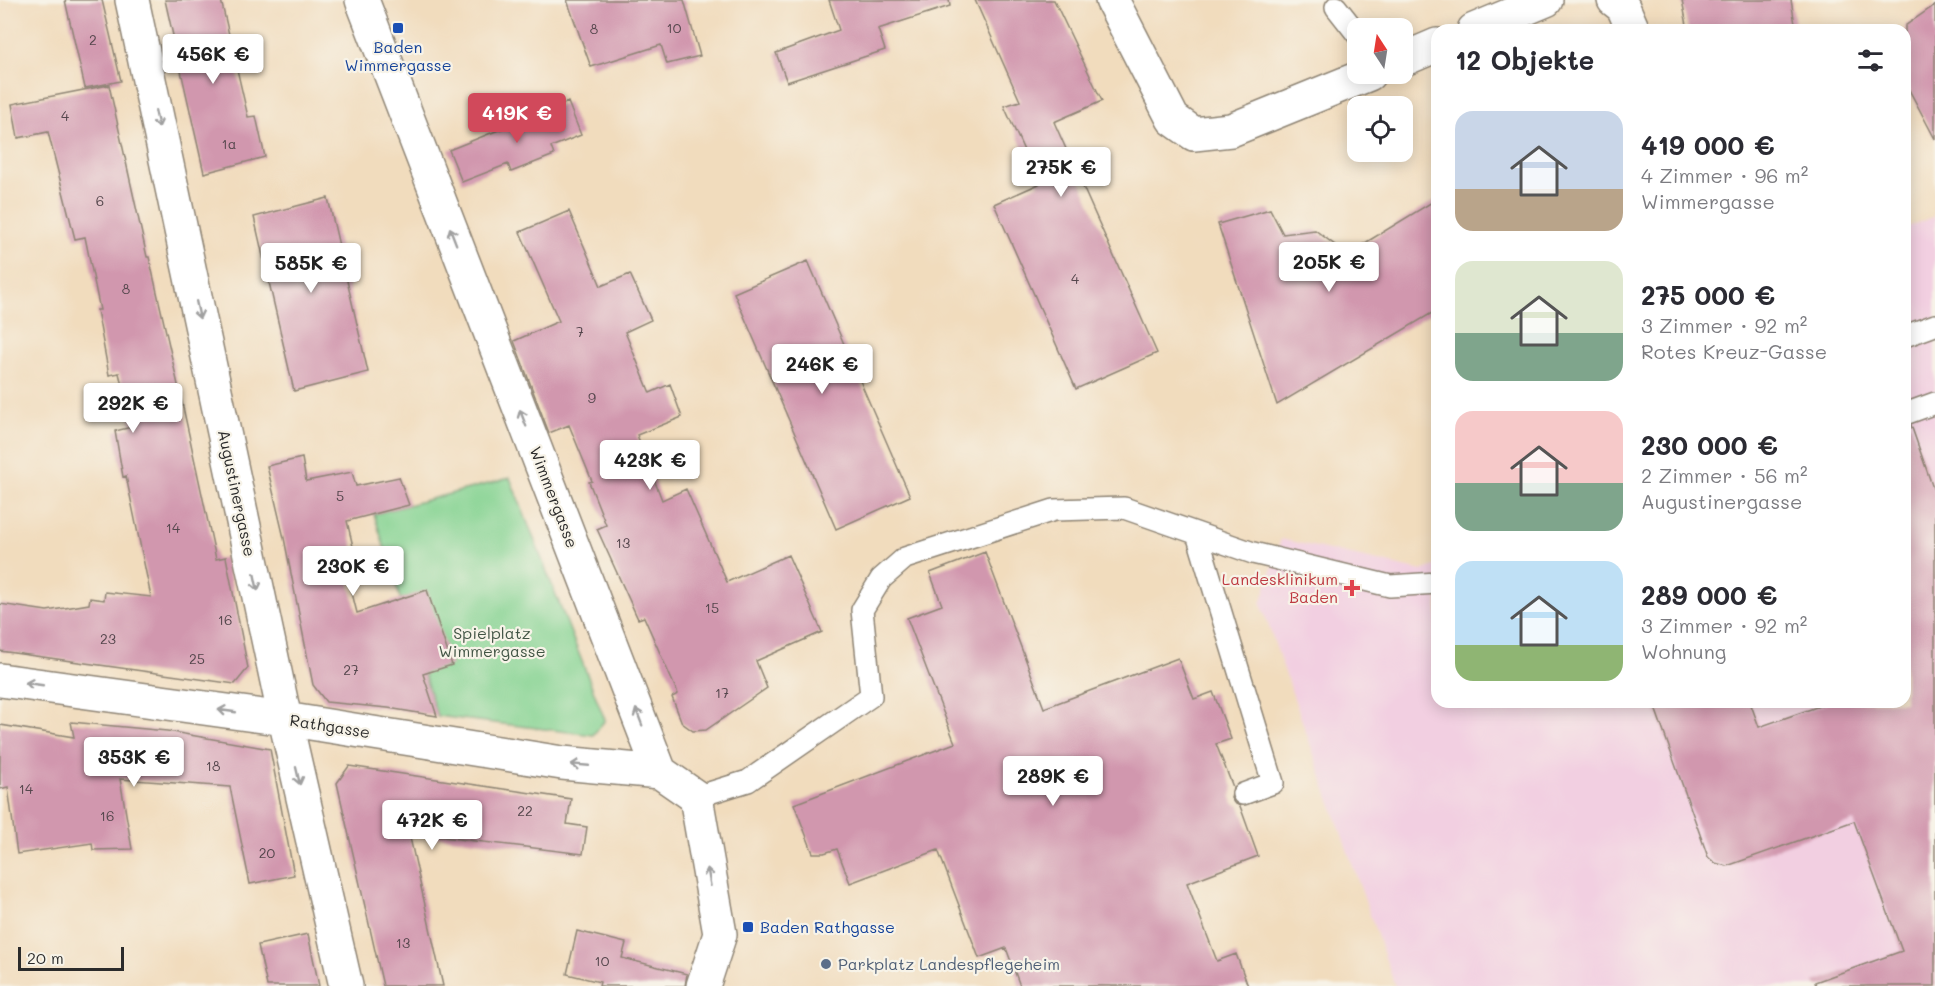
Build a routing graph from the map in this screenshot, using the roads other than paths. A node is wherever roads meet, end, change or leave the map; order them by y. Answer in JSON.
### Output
{"nodes":[{"id":1,"x":132,"y":0,"type":"edge"},
{"id":2,"x":362,"y":0,"type":"edge"},
{"id":3,"x":1112,"y":0,"type":"edge"},
{"id":4,"x":1546,"y":0,"type":"edge"},
{"id":5,"x":1614,"y":0,"type":"edge"},
{"id":6,"x":1336,"y":7,"type":"dead end"},
{"id":7,"x":1347,"y":21,"type":"edge"},
{"id":8,"x":1488,"y":24,"type":"edge"},
{"id":9,"x":1630,"y":24,"type":"edge"},
{"id":10,"x":1431,"y":48,"type":"edge"},
{"id":11,"x":1413,"y":55,"type":"edge"},
{"id":12,"x":1347,"y":83,"type":"edge"},
{"id":13,"x":1935,"y":325,"type":"edge"},
{"id":14,"x":1911,"y":334,"type":"edge"},
{"id":15,"x":1935,"y":403,"type":"edge"},
{"id":16,"x":1911,"y":412,"type":"edge"},
{"id":17,"x":1197,"y":534,"type":"junction"},
{"id":18,"x":1431,"y":583,"type":"edge"},
{"id":19,"x":0,"y":680,"type":"edge"},
{"id":20,"x":285,"y":719,"type":"junction"},
{"id":21,"x":660,"y":772,"type":"junction"},
{"id":22,"x":1243,"y":795,"type":"dead end"},
{"id":23,"x":696,"y":797,"type":"junction"},
{"id":24,"x":346,"y":986,"type":"edge"},
{"id":25,"x":703,"y":986,"type":"edge"}],
"edges":[{"from":1,"to":20,"type":"street","name":"Augustinergasse","one_way":true},
{"from":21,"to":2,"type":"street","name":"Wimmergasse","one_way":true},
{"from":3,"to":12,"type":"street"},
{"from":4,"to":8,"type":"street"},
{"from":5,"to":9,"type":"street"},
{"from":6,"to":7,"type":"lane"},
{"from":10,"to":11,"type":"street"},
{"from":13,"to":14,"type":"lane"},
{"from":15,"to":16,"type":"lane"},
{"from":17,"to":18,"type":"lane"},
{"from":17,"to":22,"type":"lane"},
{"from":17,"to":23,"type":"lane"},
{"from":20,"to":19,"type":"street","name":"Rathgasse","one_way":true},
{"from":21,"to":20,"type":"street","name":"Rathgasse","one_way":true},
{"from":20,"to":24,"type":"street","name":"Augustinergasse","one_way":true},
{"from":21,"to":23,"type":"street"},
{"from":25,"to":23,"type":"street","one_way":true}]}
